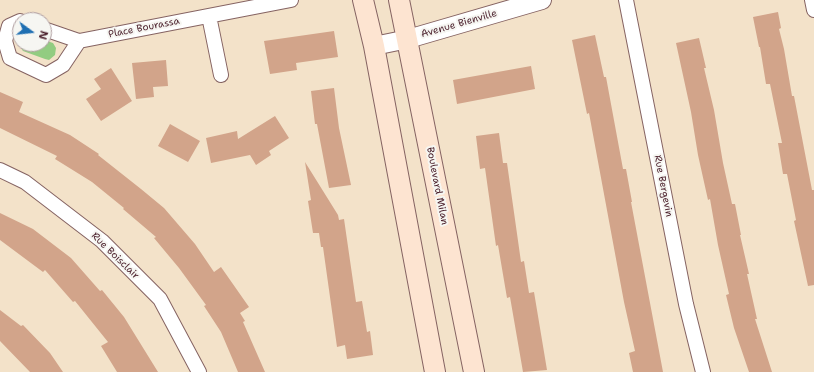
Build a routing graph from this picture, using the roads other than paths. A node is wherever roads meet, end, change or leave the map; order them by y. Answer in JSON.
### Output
{"nodes":[{"id":1,"x":291,"y":0,"type":"edge"},
{"id":2,"x":363,"y":0,"type":"edge"},
{"id":3,"x":399,"y":0,"type":"edge"},
{"id":4,"x":542,"y":0,"type":"edge"},
{"id":5,"x":626,"y":0,"type":"edge"},
{"id":6,"x":812,"y":0,"type":"edge"},
{"id":7,"x":814,"y":10,"type":"edge"},
{"id":8,"x":209,"y":16,"type":"junction"},
{"id":9,"x":12,"y":25,"type":"edge"},
{"id":10,"x":52,"y":32,"type":"edge"},
{"id":11,"x":408,"y":39,"type":"junction"},
{"id":12,"x":79,"y":41,"type":"junction"},
{"id":13,"x":374,"y":46,"type":"junction"},
{"id":14,"x":221,"y":75,"type":"dead end"},
{"id":15,"x":0,"y":170,"type":"edge"},
{"id":16,"x":199,"y":372,"type":"edge"},
{"id":17,"x":435,"y":372,"type":"edge"},
{"id":18,"x":474,"y":372,"type":"edge"},
{"id":19,"x":703,"y":372,"type":"edge"}],
"edges":[{"from":1,"to":8,"type":"street","name":"Place Bourassa"},
{"from":2,"to":13,"type":"main road"},
{"from":3,"to":11,"type":"main road","name":"Boulevard Milan"},
{"from":4,"to":11,"type":"street","name":"Avenue Bienville"},
{"from":5,"to":19,"type":"street","name":"Rue Bergevin"},
{"from":6,"to":7,"type":"street"},
{"from":8,"to":12,"type":"street","name":"Place Bourassa"},
{"from":8,"to":14,"type":"street"},
{"from":9,"to":12,"type":"street"},
{"from":10,"to":12,"type":"street","name":"Place Bourassa"},
{"from":11,"to":13,"type":"street","name":"Avenue Bienville"},
{"from":11,"to":18,"type":"main road","name":"Boulevard Milan"},
{"from":13,"to":17,"type":"main road"},
{"from":15,"to":16,"type":"street","name":"Rue Boisclair"}]}
